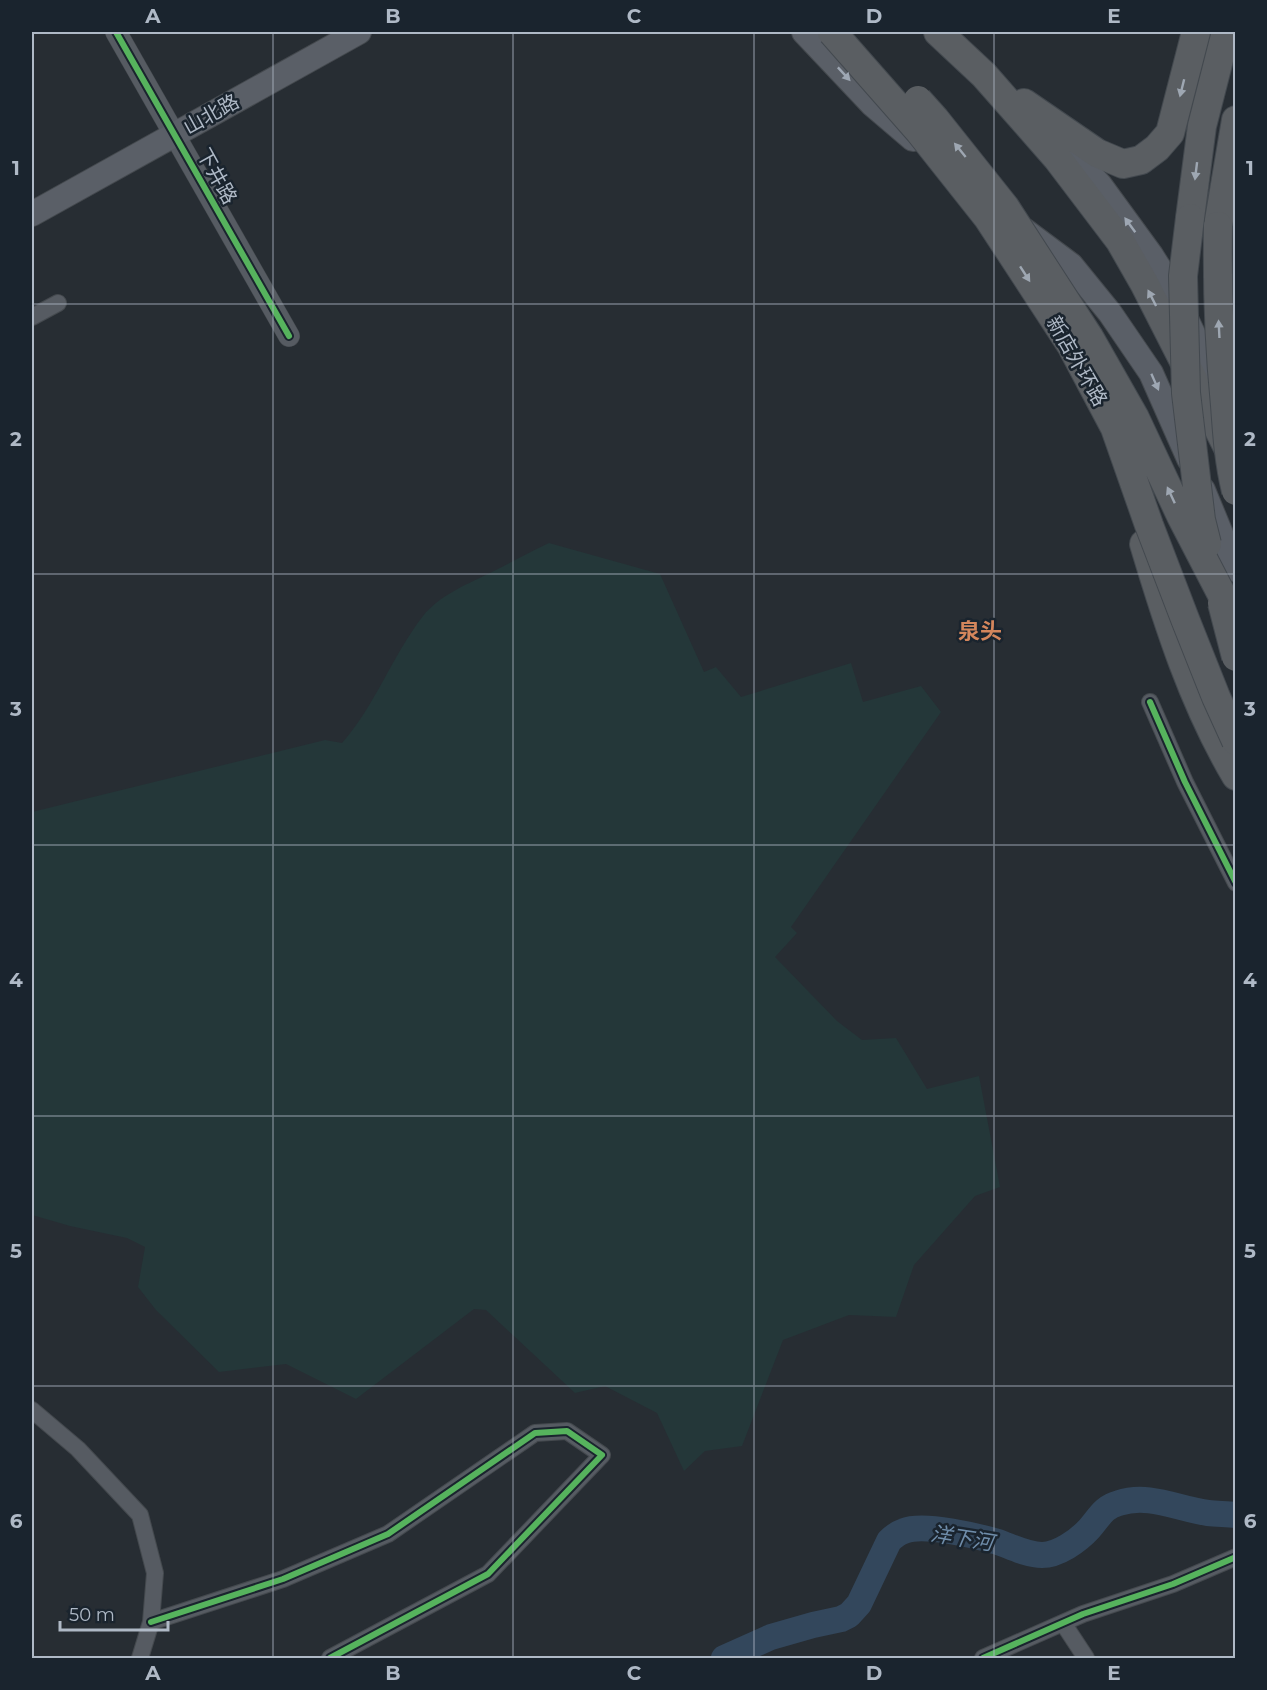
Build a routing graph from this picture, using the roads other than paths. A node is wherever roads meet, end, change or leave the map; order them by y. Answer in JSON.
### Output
{"nodes":[{"id":1,"x":116,"y":32,"type":"edge"},
{"id":2,"x":326,"y":32,"type":"edge"},
{"id":3,"x":359,"y":32,"type":"edge"},
{"id":4,"x":804,"y":32,"type":"edge"},
{"id":5,"x":832,"y":32,"type":"edge"},
{"id":6,"x":855,"y":32,"type":"edge"},
{"id":7,"x":938,"y":32,"type":"edge"},
{"id":8,"x":1196,"y":32,"type":"edge"},
{"id":9,"x":1226,"y":32,"type":"edge"},
{"id":10,"x":984,"y":75,"type":"junction"},
{"id":11,"x":1236,"y":120,"type":"edge"},
{"id":12,"x":171,"y":128,"type":"junction"},
{"id":13,"x":32,"y":196,"type":"edge"},
{"id":14,"x":989,"y":203,"type":"junction"},
{"id":15,"x":32,"y":214,"type":"edge"},
{"id":16,"x":58,"y":303,"type":"dead end"},
{"id":17,"x":32,"y":317,"type":"edge"},
{"id":18,"x":289,"y":336,"type":"dead end"},
{"id":19,"x":1236,"y":425,"type":"edge"},
{"id":20,"x":1236,"y":463,"type":"edge"},
{"id":21,"x":1128,"y":489,"type":"joint"},
{"id":22,"x":1236,"y":491,"type":"edge"},
{"id":23,"x":1236,"y":570,"type":"edge"},
{"id":24,"x":1236,"y":622,"type":"edge"},
{"id":25,"x":1236,"y":657,"type":"edge"},
{"id":26,"x":1150,"y":702,"type":"dead end"},
{"id":27,"x":1232,"y":758,"type":"edge"},
{"id":28,"x":1236,"y":882,"type":"edge"},
{"id":29,"x":32,"y":1410,"type":"edge"},
{"id":30,"x":1236,"y":1557,"type":"edge"},
{"id":31,"x":152,"y":1622,"type":"junction"},
{"id":32,"x":1063,"y":1623,"type":"junction"},
{"id":33,"x":140,"y":1659,"type":"edge"},
{"id":34,"x":330,"y":1659,"type":"edge"},
{"id":35,"x":983,"y":1659,"type":"edge"},
{"id":36,"x":1086,"y":1659,"type":"edge"}],
"edges":[{"from":1,"to":12,"type":"street","name":"下井路"},
{"from":2,"to":12,"type":"main road","name":"山北路"},
{"from":3,"to":12,"type":"main road","name":"山北路"},
{"from":4,"to":14,"type":"main road","one_way":true},
{"from":5,"to":27,"type":"highway","name":"新店外环路","one_way":true,"bridge":true},
{"from":24,"to":6,"type":"highway","name":"新店外环路","one_way":true,"bridge":true},
{"from":7,"to":10,"type":"highway"},
{"from":8,"to":10,"type":"highway","one_way":true},
{"from":9,"to":25,"type":"highway","one_way":true,"bridge":true},
{"from":19,"to":10,"type":"main road","one_way":true},
{"from":20,"to":10,"type":"highway","one_way":true},
{"from":22,"to":11,"type":"highway","one_way":true,"bridge":true},
{"from":12,"to":13,"type":"main road","name":"山北路"},
{"from":12,"to":15,"type":"main road","name":"山北路"},
{"from":12,"to":18,"type":"street","name":"下井路"},
{"from":14,"to":21,"type":"main road"},
{"from":14,"to":23,"type":"main road","one_way":true},
{"from":16,"to":17,"type":"street"},
{"from":21,"to":27,"type":"highway"},
{"from":26,"to":28,"type":"street"},
{"from":29,"to":31,"type":"street"},
{"from":30,"to":32,"type":"street"},
{"from":31,"to":33,"type":"street"},
{"from":31,"to":34,"type":"street"},
{"from":32,"to":35,"type":"street"},
{"from":32,"to":36,"type":"street"}]}
